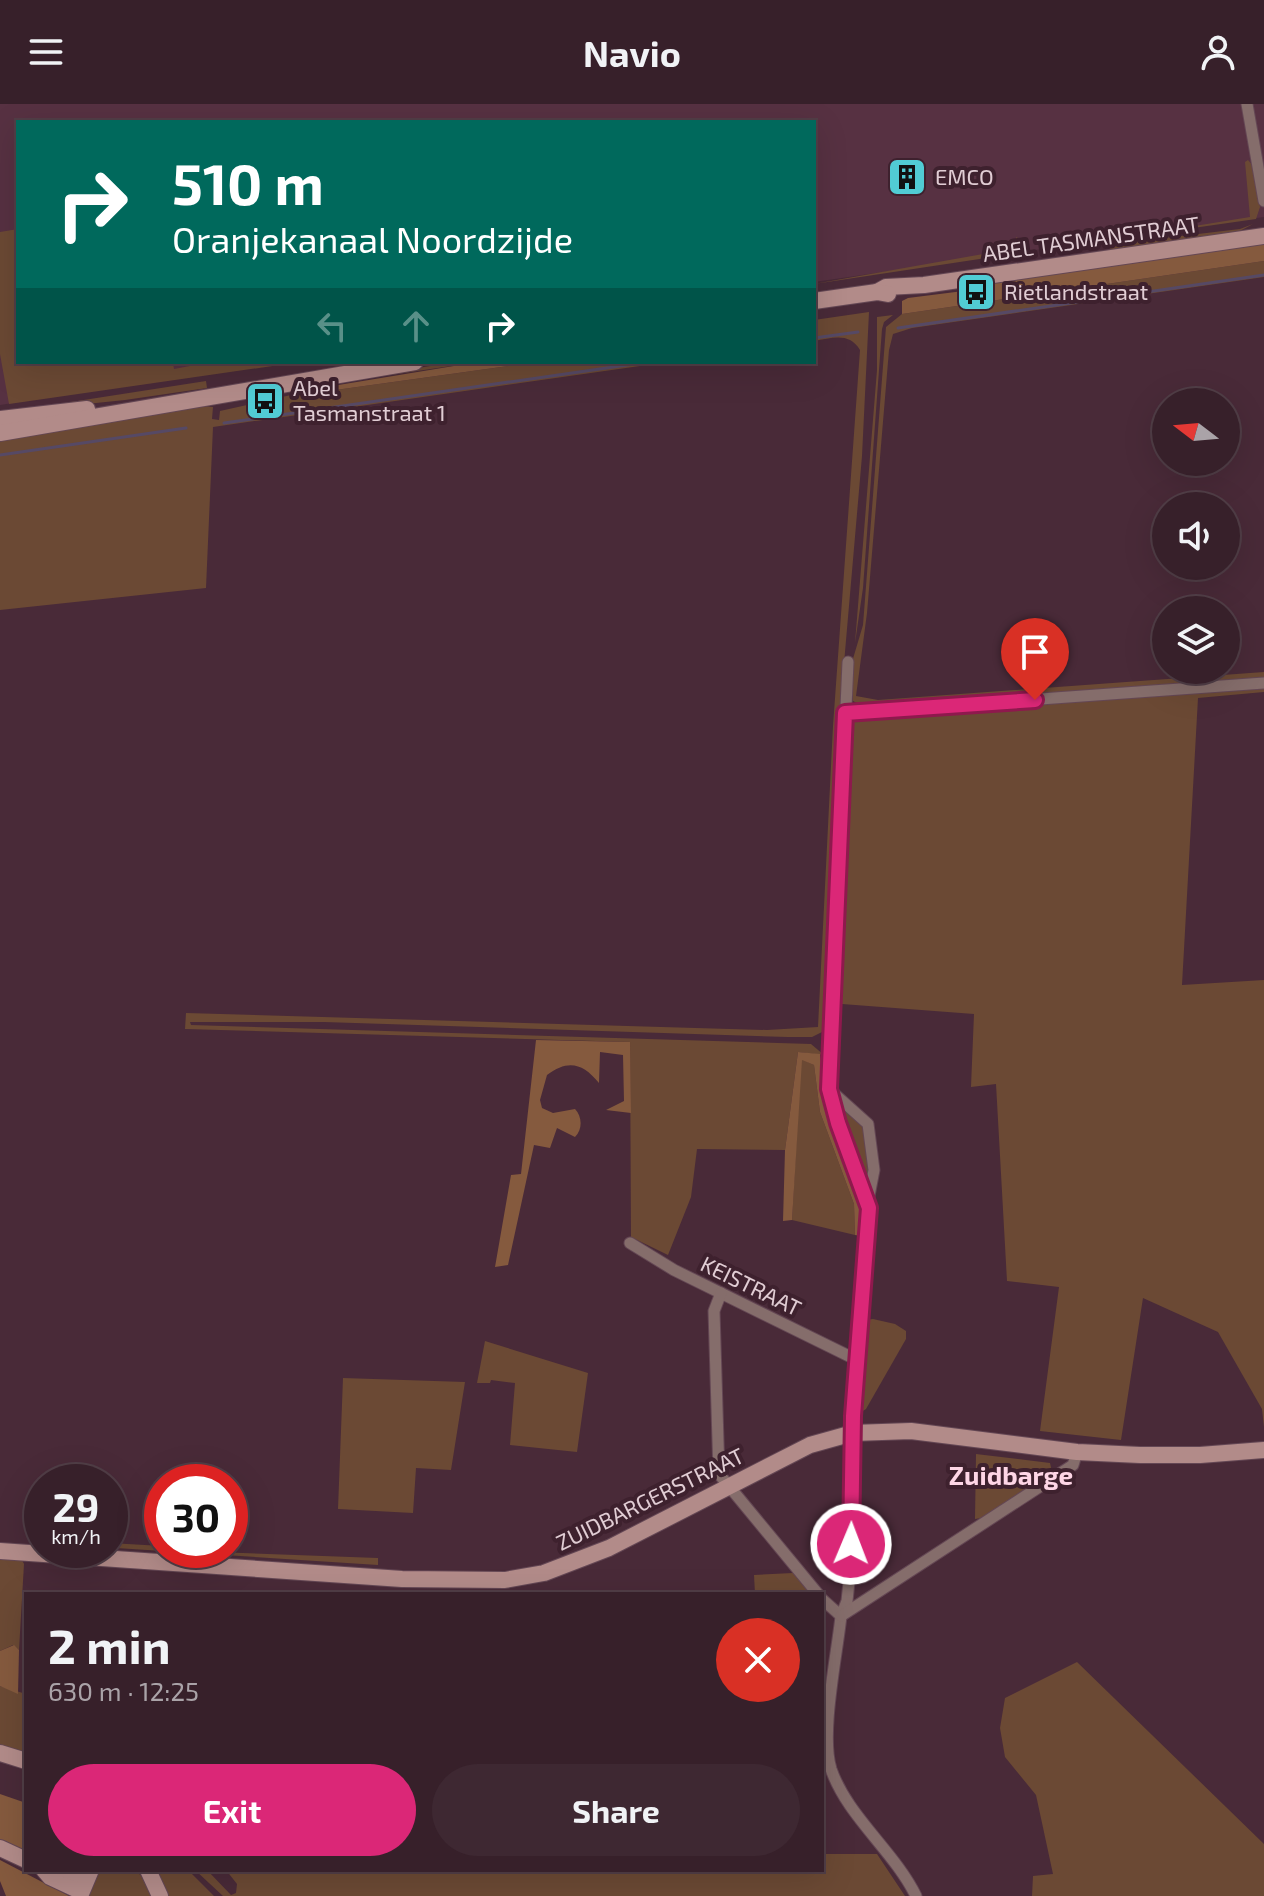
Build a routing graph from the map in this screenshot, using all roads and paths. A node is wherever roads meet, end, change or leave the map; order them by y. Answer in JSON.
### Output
{"nodes":[{"id":1,"x":1247,"y":104,"type":"edge"},
{"id":2,"x":1264,"y":201,"type":"edge"},
{"id":3,"x":1264,"y":236,"type":"edge"},
{"id":4,"x":816,"y":301,"type":"edge"},
{"id":5,"x":403,"y":364,"type":"edge"},
{"id":6,"x":128,"y":409,"type":"junction"},
{"id":7,"x":0,"y":419,"type":"edge"},
{"id":8,"x":0,"y":433,"type":"edge"},
{"id":9,"x":848,"y":662,"type":"dead end"},
{"id":10,"x":1264,"y":683,"type":"edge"},
{"id":11,"x":845,"y":713,"type":"junction"},
{"id":12,"x":829,"y":1089,"type":"junction"},
{"id":13,"x":868,"y":1201,"type":"junction"},
{"id":14,"x":630,"y":1243,"type":"dead end"},
{"id":15,"x":721,"y":1293,"type":"junction"},
{"id":16,"x":857,"y":1360,"type":"junction"},
{"id":17,"x":853,"y":1433,"type":"junction"},
{"id":18,"x":1264,"y":1450,"type":"edge"},
{"id":19,"x":1077,"y":1452,"type":"junction"},
{"id":20,"x":727,"y":1486,"type":"junction"},
{"id":21,"x":0,"y":1551,"type":"edge"},
{"id":22,"x":816,"y":1592,"type":"edge"},
{"id":23,"x":824,"y":1601,"type":"edge"},
{"id":24,"x":841,"y":1616,"type":"junction"},
{"id":25,"x":0,"y":1753,"type":"edge"},
{"id":26,"x":24,"y":1760,"type":"edge"},
{"id":27,"x":0,"y":1848,"type":"edge"},
{"id":28,"x":24,"y":1859,"type":"edge"},
{"id":29,"x":46,"y":1872,"type":"edge"},
{"id":30,"x":149,"y":1872,"type":"edge"},
{"id":31,"x":84,"y":1883,"type":"edge"},
{"id":32,"x":160,"y":1896,"type":"edge"},
{"id":33,"x":916,"y":1896,"type":"edge"}],
"edges":[{"from":1,"to":2,"type":"street"},
{"from":3,"to":4,"type":"street","name":"ABEL TASMANSTRAAT"},
{"from":5,"to":6,"type":"street"},
{"from":6,"to":7,"type":"street"},
{"from":6,"to":8,"type":"street"},
{"from":9,"to":11,"type":"street"},
{"from":10,"to":11,"type":"street"},
{"from":11,"to":12,"type":"street"},
{"from":12,"to":13,"type":"street"},
{"from":12,"to":13,"type":"street"},
{"from":13,"to":16,"type":"street"},
{"from":14,"to":15,"type":"street","name":"KEISTRAAT"},
{"from":15,"to":16,"type":"street","name":"KEISTRAAT"},
{"from":15,"to":20,"type":"street"},
{"from":16,"to":17,"type":"street"},
{"from":17,"to":19,"type":"street","name":"ZUIDBARGERSTRAAT"},
{"from":17,"to":20,"type":"street","name":"ZUIDBARGERSTRAAT"},
{"from":17,"to":24,"type":"street"},
{"from":18,"to":19,"type":"street","name":"ZUIDBARGERSTRAAT"},
{"from":19,"to":24,"type":"street"},
{"from":20,"to":21,"type":"street","name":"ZUIDBARGERSTRAAT"},
{"from":20,"to":22,"type":"street"},
{"from":23,"to":24,"type":"street"},
{"from":24,"to":33,"type":"street"},
{"from":25,"to":26,"type":"street"},
{"from":27,"to":28,"type":"street"},
{"from":29,"to":31,"type":"street"},
{"from":30,"to":32,"type":"street"}]}
